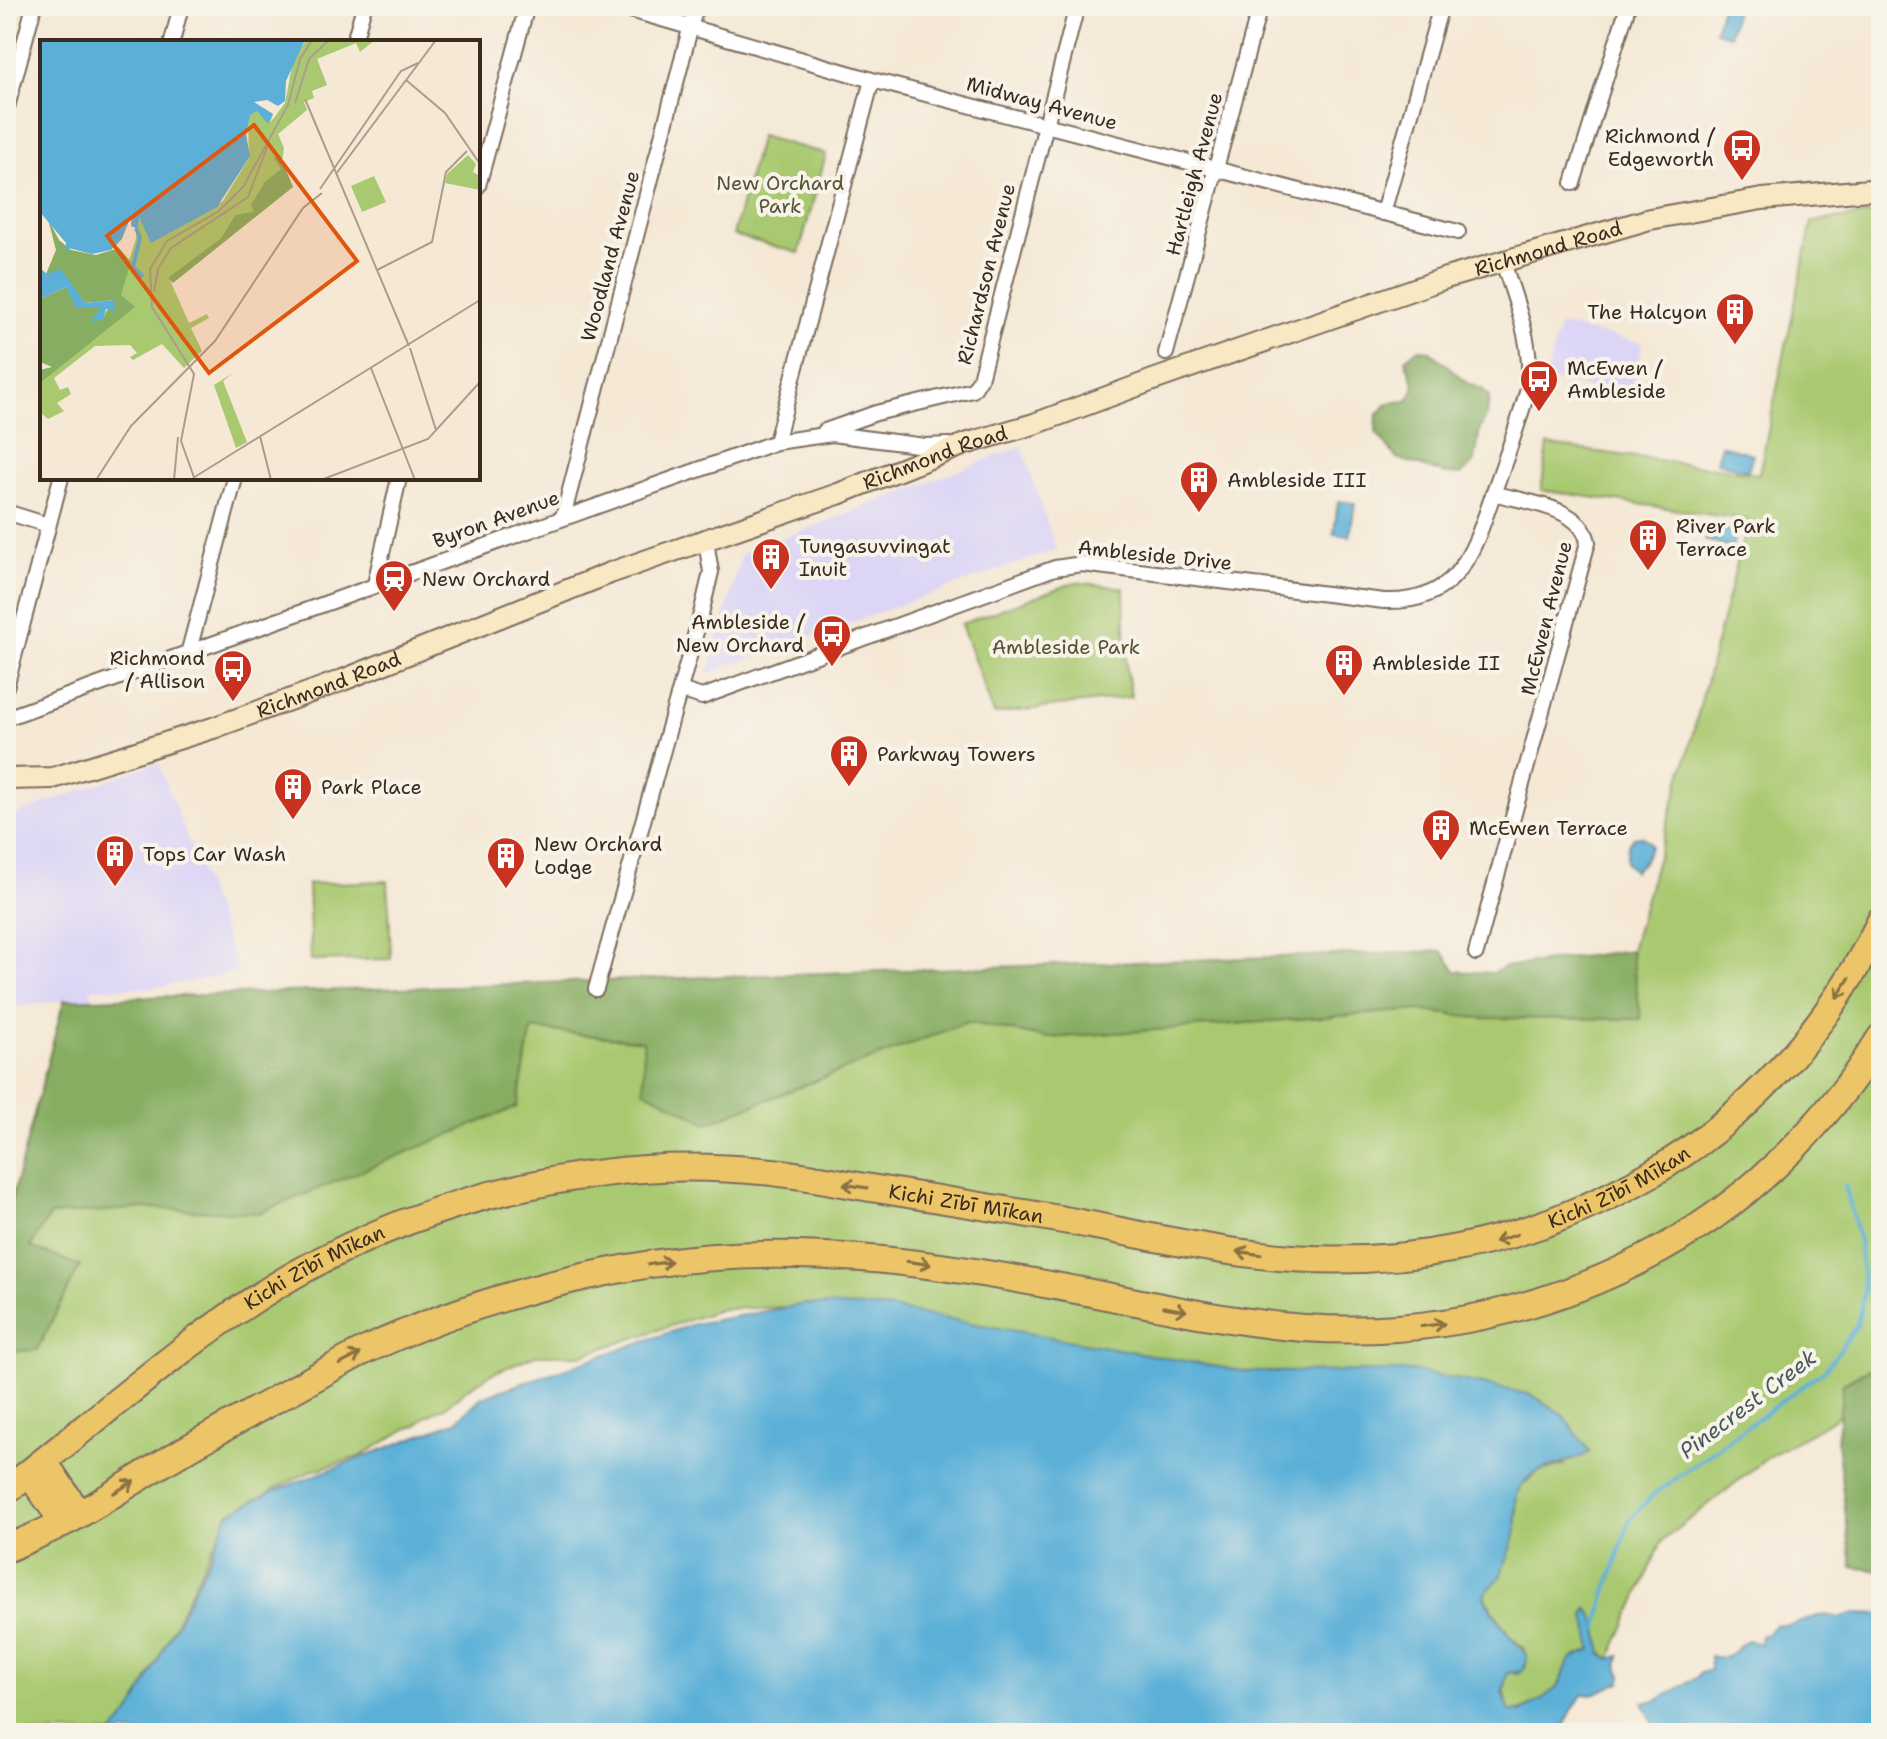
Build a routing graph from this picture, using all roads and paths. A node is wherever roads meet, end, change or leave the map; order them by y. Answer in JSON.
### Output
{"nodes":[{"id":1,"x":34,"y":6,"type":"edge"},
{"id":2,"x":181,"y":6,"type":"edge"},
{"id":3,"x":364,"y":6,"type":"edge"},
{"id":4,"x":527,"y":6,"type":"edge"},
{"id":5,"x":617,"y":6,"type":"edge"},
{"id":6,"x":696,"y":6,"type":"edge"},
{"id":7,"x":1077,"y":6,"type":"edge"},
{"id":8,"x":1260,"y":6,"type":"edge"},
{"id":9,"x":1441,"y":6,"type":"edge"},
{"id":10,"x":1628,"y":6,"type":"edge"},
{"id":11,"x":690,"y":27,"type":"junction"},
{"id":12,"x":172,"y":40,"type":"edge"},
{"id":13,"x":355,"y":40,"type":"edge"},
{"id":14,"x":872,"y":80,"type":"junction"},
{"id":15,"x":6,"y":111,"type":"edge"},
{"id":16,"x":1045,"y":124,"type":"junction"},
{"id":17,"x":1216,"y":169,"type":"junction"},
{"id":18,"x":480,"y":179,"type":"edge"},
{"id":19,"x":1573,"y":183,"type":"dead end"},
{"id":20,"x":1881,"y":189,"type":"edge"},
{"id":21,"x":1383,"y":213,"type":"junction"},
{"id":22,"x":1458,"y":232,"type":"dead end"},
{"id":23,"x":1503,"y":262,"type":"junction"},
{"id":24,"x":1166,"y":353,"type":"dead end"},
{"id":25,"x":813,"y":435,"type":"junction"},
{"id":26,"x":776,"y":442,"type":"junction"},
{"id":27,"x":965,"y":444,"type":"junction"},
{"id":28,"x":60,"y":480,"type":"edge"},
{"id":29,"x":234,"y":480,"type":"edge"},
{"id":30,"x":399,"y":480,"type":"edge"},
{"id":31,"x":1493,"y":493,"type":"junction"},
{"id":32,"x":6,"y":512,"type":"edge"},
{"id":33,"x":563,"y":517,"type":"junction"},
{"id":34,"x":48,"y":525,"type":"junction"},
{"id":35,"x":706,"y":541,"type":"junction"},
{"id":36,"x":375,"y":584,"type":"junction"},
{"id":37,"x":188,"y":654,"type":"junction"},
{"id":38,"x":6,"y":687,"type":"edge"},
{"id":39,"x":680,"y":690,"type":"junction"},
{"id":40,"x":6,"y":718,"type":"edge"},
{"id":41,"x":6,"y":779,"type":"edge"},
{"id":42,"x":1881,"y":920,"type":"edge"},
{"id":43,"x":1476,"y":953,"type":"dead end"},
{"id":44,"x":596,"y":989,"type":"dead end"},
{"id":45,"x":1881,"y":1037,"type":"edge"},
{"id":46,"x":36,"y":1468,"type":"junction"},
{"id":47,"x":6,"y":1491,"type":"edge"},
{"id":48,"x":71,"y":1519,"type":"junction"},
{"id":49,"x":6,"y":1549,"type":"edge"}],
"edges":[{"from":1,"to":15,"type":"street"},
{"from":2,"to":12,"type":"street"},
{"from":3,"to":13,"type":"street"},
{"from":4,"to":18,"type":"street"},
{"from":5,"to":11,"type":"street","name":"Midway Avenue"},
{"from":6,"to":11,"type":"street","name":"Woodland Avenue"},
{"from":7,"to":16,"type":"street","name":"Richardson Avenue"},
{"from":8,"to":17,"type":"street","name":"Hartleigh Avenue"},
{"from":9,"to":21,"type":"street"},
{"from":10,"to":19,"type":"street"},
{"from":11,"to":14,"type":"street","name":"Midway Avenue"},
{"from":11,"to":33,"type":"street","name":"Woodland Avenue"},
{"from":14,"to":16,"type":"street","name":"Midway Avenue"},
{"from":14,"to":26,"type":"street"},
{"from":16,"to":17,"type":"street","name":"Midway Avenue"},
{"from":16,"to":25,"type":"street","name":"Richardson Avenue"},
{"from":17,"to":21,"type":"street","name":"Midway Avenue"},
{"from":17,"to":24,"type":"street","name":"Hartleigh Avenue"},
{"from":20,"to":23,"type":"main road","name":"Richmond Road"},
{"from":21,"to":22,"type":"street","name":"Midway Avenue"},
{"from":23,"to":27,"type":"main road","name":"Richmond Road"},
{"from":23,"to":31,"type":"street"},
{"from":25,"to":26,"type":"street","name":"Byron Avenue"},
{"from":25,"to":27,"type":"street","name":"Byron Avenue"},
{"from":26,"to":33,"type":"street","name":"Byron Avenue"},
{"from":27,"to":35,"type":"main road","name":"Richmond Road"},
{"from":28,"to":34,"type":"street"},
{"from":29,"to":37,"type":"street"},
{"from":30,"to":36,"type":"street"},
{"from":31,"to":39,"type":"street","name":"Ambleside Drive"},
{"from":31,"to":43,"type":"street","name":"McEwen Avenue"},
{"from":32,"to":34,"type":"street"},
{"from":33,"to":36,"type":"street","name":"Byron Avenue"},
{"from":34,"to":38,"type":"street"},
{"from":35,"to":39,"type":"street"},
{"from":35,"to":41,"type":"main road","name":"Richmond Road"},
{"from":36,"to":37,"type":"street","name":"Byron Avenue"},
{"from":37,"to":40,"type":"street","name":"Byron Avenue"},
{"from":39,"to":44,"type":"street"},
{"from":42,"to":46,"type":"highway","name":"Kichi Zībī Mīkan","one_way":true},
{"from":48,"to":45,"type":"highway","one_way":true},
{"from":46,"to":47,"type":"highway","name":"Kichi Zībī Mīkan"},
{"from":46,"to":48,"type":"highway"},
{"from":48,"to":49,"type":"highway"}]}
